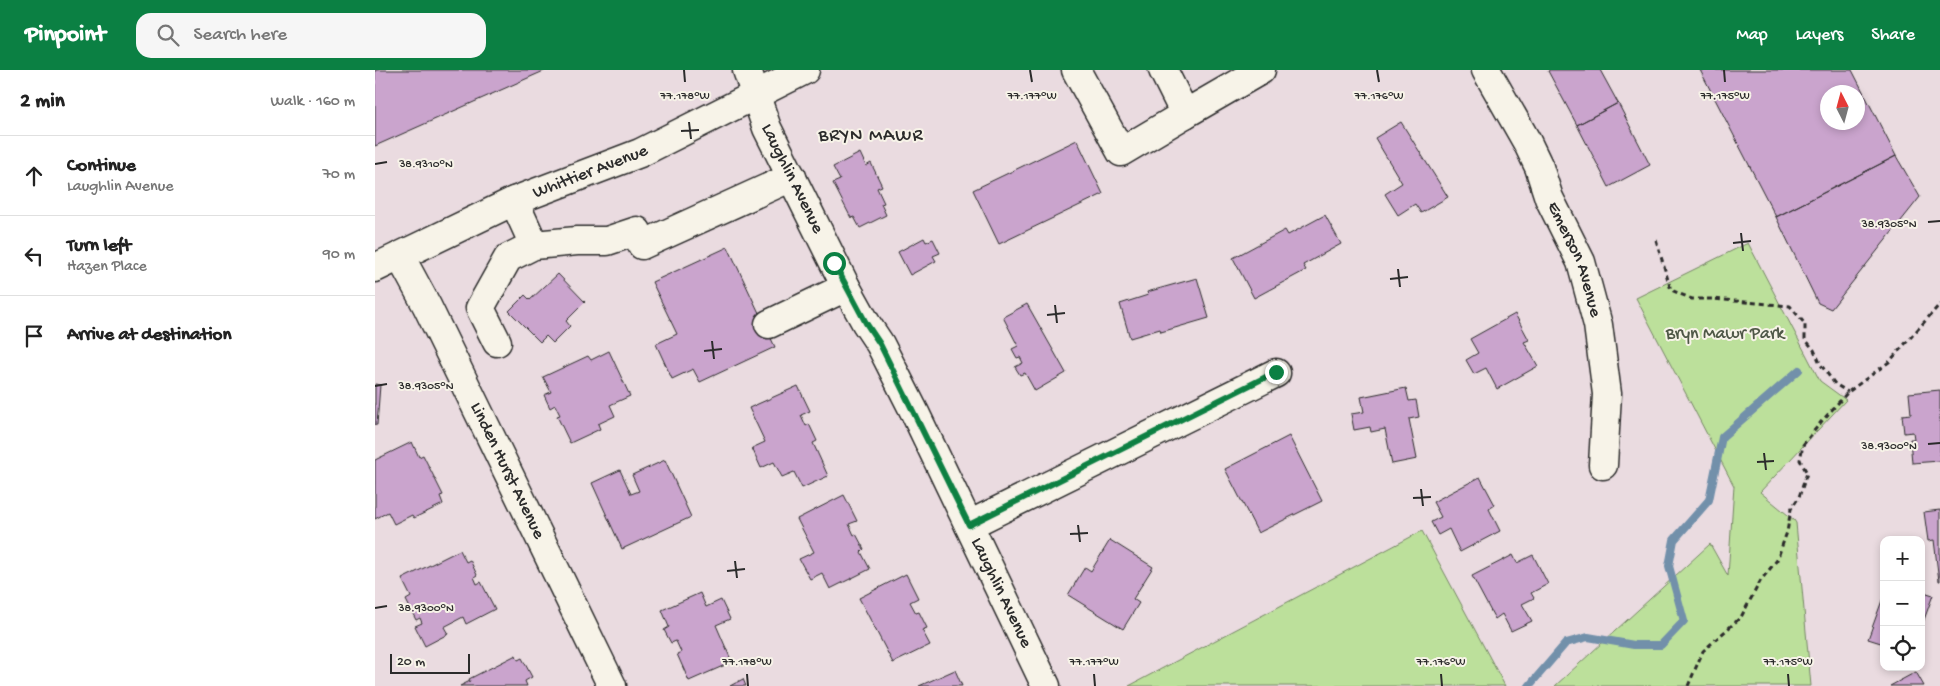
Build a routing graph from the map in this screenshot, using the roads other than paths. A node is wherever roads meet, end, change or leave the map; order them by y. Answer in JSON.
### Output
{"nodes":[{"id":1,"x":805,"y":70,"type":"edge"},
{"id":2,"x":1075,"y":70,"type":"edge"},
{"id":3,"x":1163,"y":70,"type":"edge"},
{"id":4,"x":1261,"y":70,"type":"edge"},
{"id":5,"x":1486,"y":70,"type":"edge"},
{"id":6,"x":751,"y":82,"type":"edge"},
{"id":7,"x":1185,"y":114,"type":"junction"},
{"id":8,"x":792,"y":177,"type":"junction"},
{"id":9,"x":514,"y":201,"type":"junction"},
{"id":10,"x":534,"y":245,"type":"junction"},
{"id":11,"x":400,"y":256,"type":"junction"},
{"id":12,"x":375,"y":268,"type":"edge"},
{"id":13,"x":847,"y":287,"type":"junction"},
{"id":14,"x":769,"y":324,"type":"dead end"},
{"id":15,"x":497,"y":342,"type":"dead end"},
{"id":16,"x":1276,"y":372,"type":"dead end"},
{"id":17,"x":1603,"y":465,"type":"dead end"},
{"id":18,"x":969,"y":525,"type":"junction"},
{"id":19,"x":612,"y":686,"type":"edge"},
{"id":20,"x":1046,"y":686,"type":"edge"}],
"edges":[{"from":1,"to":6,"type":"street","name":"Whittier Avenue"},
{"from":2,"to":7,"type":"street"},
{"from":3,"to":7,"type":"street"},
{"from":4,"to":7,"type":"street"},
{"from":5,"to":17,"type":"street","name":"Emerson Avenue"},
{"from":6,"to":8,"type":"street","name":"Laughlin Avenue"},
{"from":6,"to":9,"type":"street","name":"Whittier Avenue"},
{"from":8,"to":10,"type":"street"},
{"from":8,"to":13,"type":"street","name":"Laughlin Avenue"},
{"from":9,"to":10,"type":"street"},
{"from":9,"to":11,"type":"street","name":"Whittier Avenue"},
{"from":10,"to":15,"type":"street"},
{"from":11,"to":12,"type":"street","name":"Whittier Avenue"},
{"from":11,"to":19,"type":"street","name":"Linden Hurst Avenue"},
{"from":13,"to":14,"type":"street"},
{"from":13,"to":18,"type":"street","name":"Laughlin Avenue"},
{"from":16,"to":18,"type":"street"},
{"from":18,"to":20,"type":"street","name":"Laughlin Avenue"}]}
